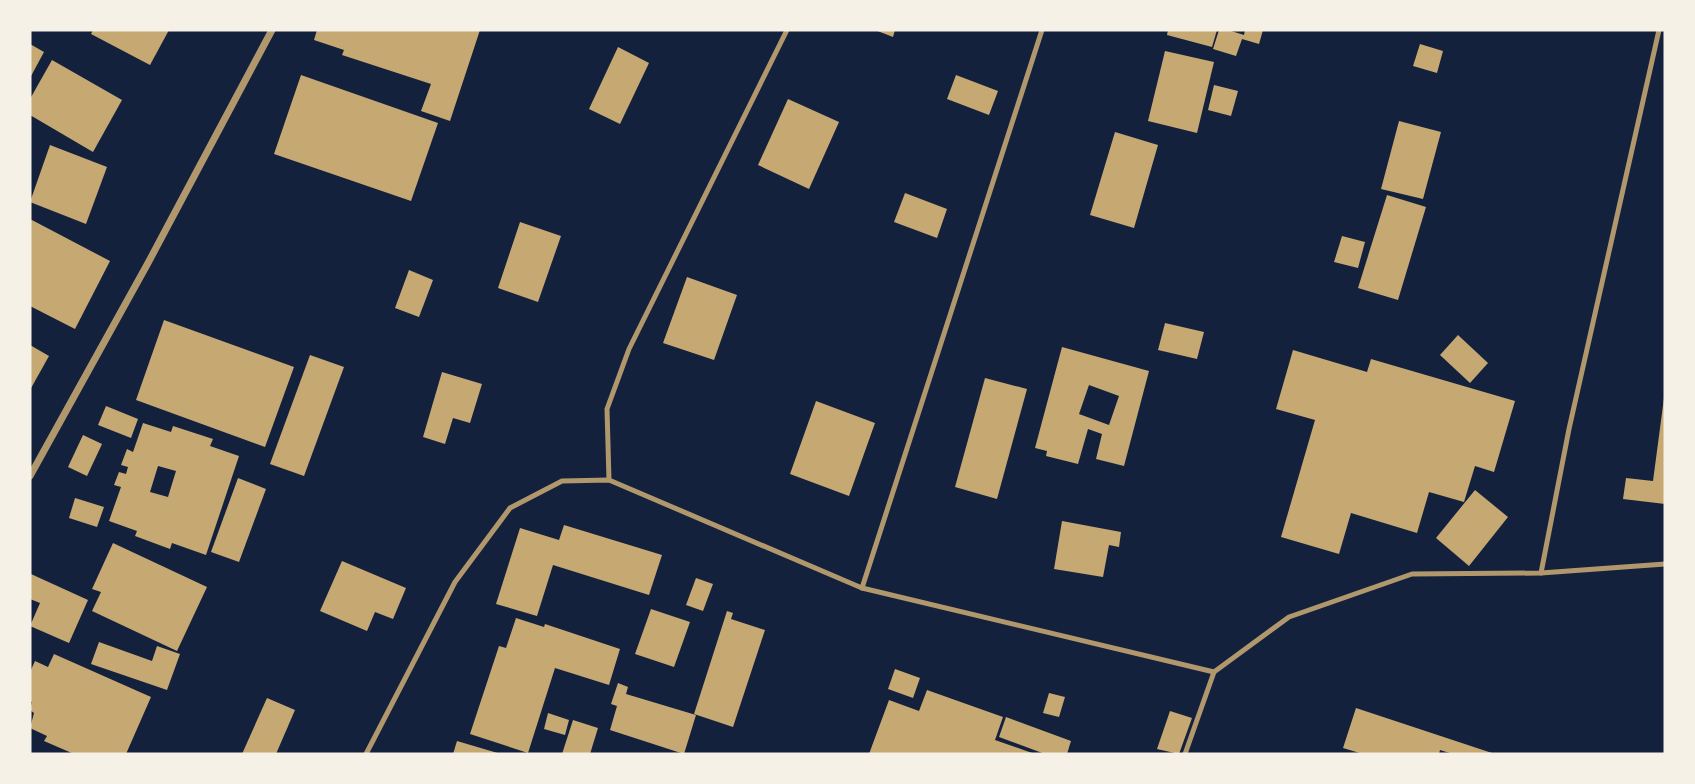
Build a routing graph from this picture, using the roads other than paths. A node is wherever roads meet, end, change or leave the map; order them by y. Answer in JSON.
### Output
{"nodes":[{"id":1,"x":272,"y":30,"type":"edge"},
{"id":2,"x":787,"y":30,"type":"edge"},
{"id":3,"x":1042,"y":30,"type":"edge"},
{"id":4,"x":1659,"y":30,"type":"edge"},
{"id":5,"x":30,"y":476,"type":"edge"},
{"id":6,"x":609,"y":480,"type":"junction"},
{"id":7,"x":1665,"y":565,"type":"edge"},
{"id":8,"x":1541,"y":573,"type":"junction"},
{"id":9,"x":862,"y":588,"type":"junction"},
{"id":10,"x":1214,"y":672,"type":"junction"},
{"id":11,"x":366,"y":754,"type":"edge"},
{"id":12,"x":1185,"y":754,"type":"edge"}],
"edges":[{"from":1,"to":5,"type":"street"},
{"from":2,"to":6,"type":"lane"},
{"from":3,"to":9,"type":"lane"},
{"from":4,"to":8,"type":"lane"},
{"from":6,"to":9,"type":"lane"},
{"from":6,"to":11,"type":"lane"},
{"from":7,"to":8,"type":"lane"},
{"from":8,"to":10,"type":"lane"},
{"from":9,"to":10,"type":"lane"},
{"from":10,"to":12,"type":"lane"}]}
